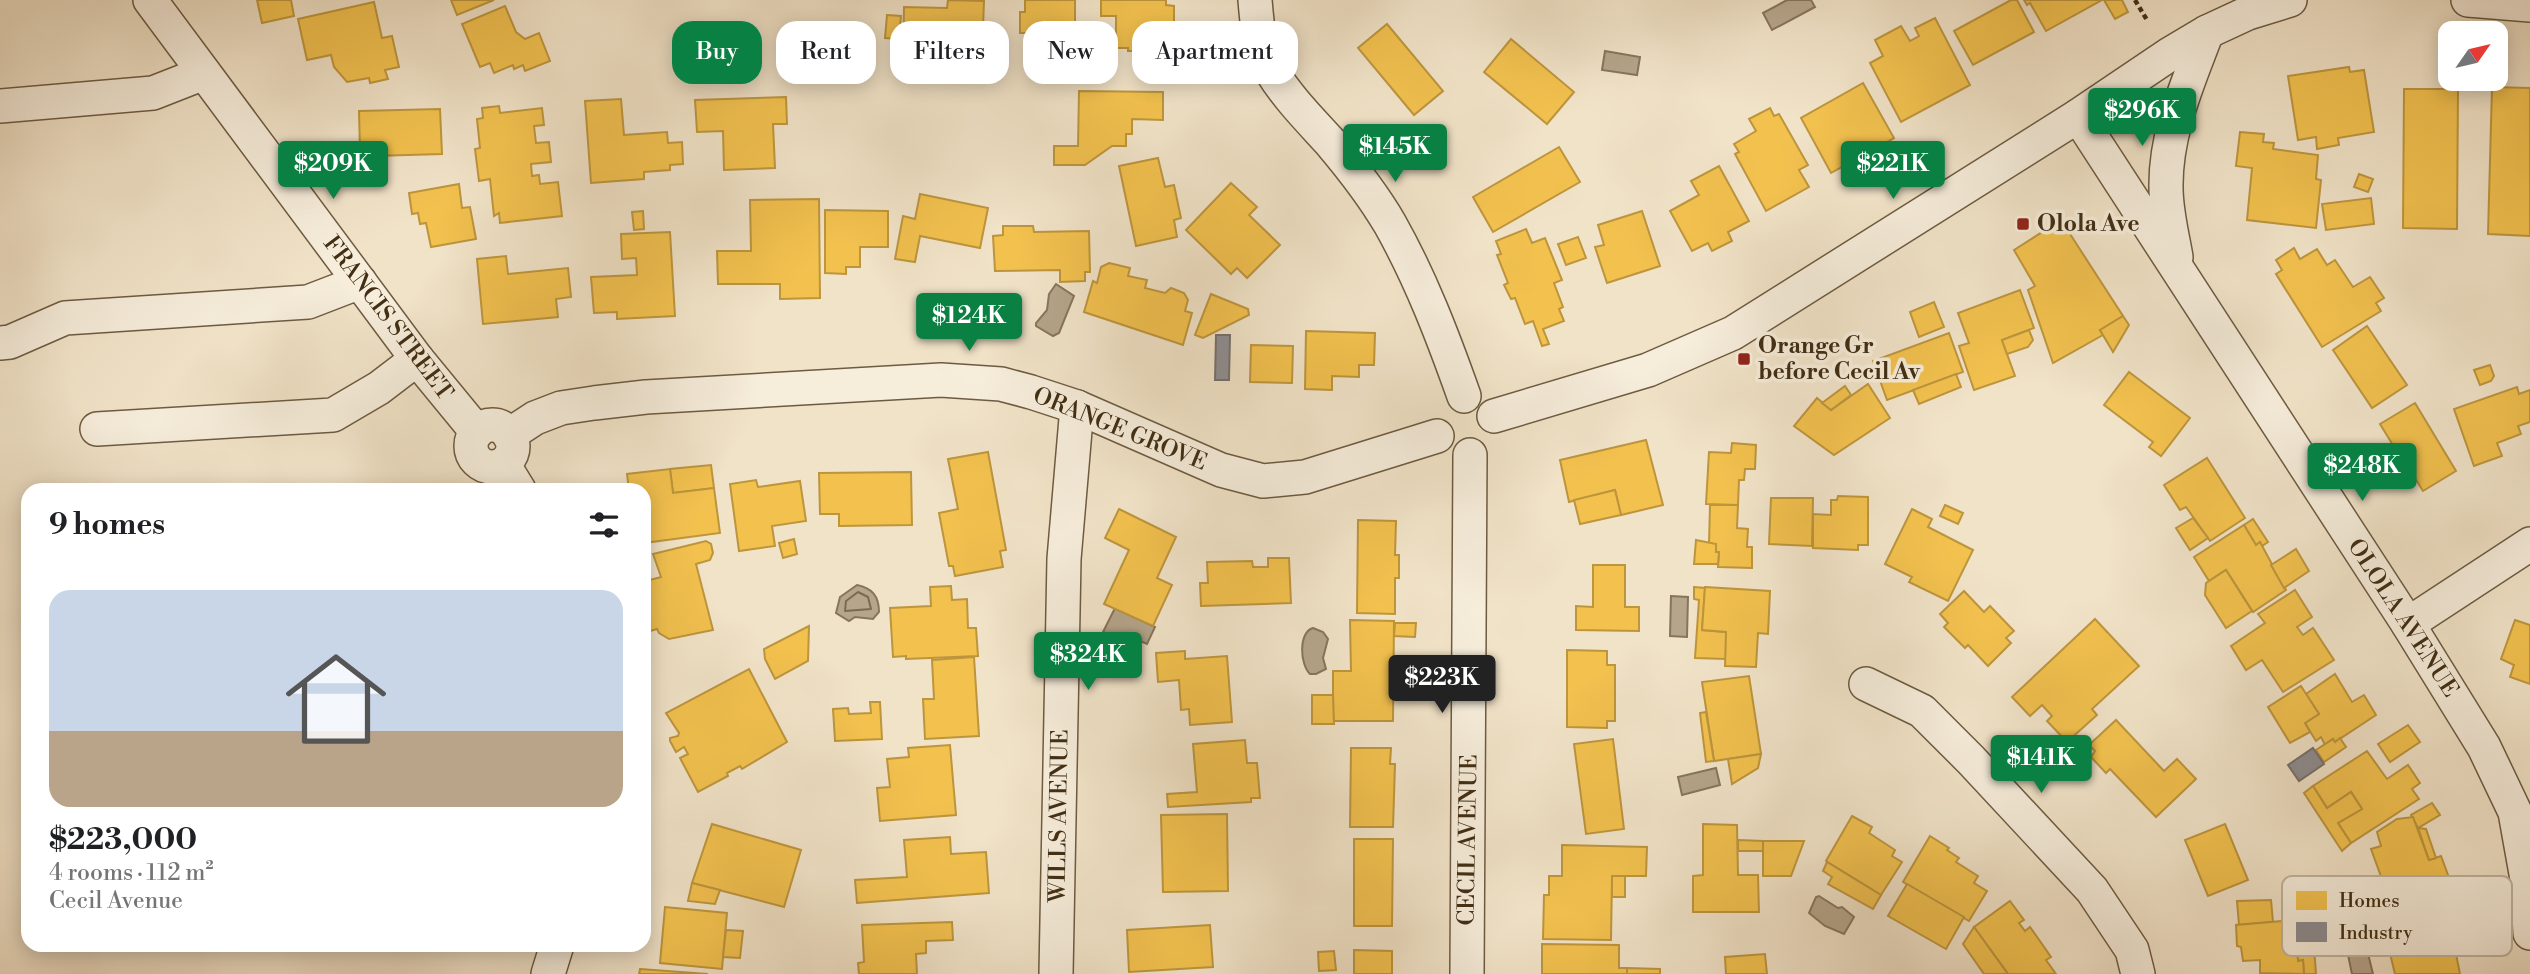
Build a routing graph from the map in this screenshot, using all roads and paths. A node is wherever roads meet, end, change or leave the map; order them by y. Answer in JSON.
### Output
{"nodes":[{"id":1,"x":150,"y":0,"type":"edge"},
{"id":2,"x":1255,"y":0,"type":"edge"},
{"id":3,"x":2135,"y":0,"type":"edge"},
{"id":4,"x":2290,"y":0,"type":"edge"},
{"id":5,"x":2468,"y":0,"type":"edge"},
{"id":6,"x":2530,"y":5,"type":"edge"},
{"id":7,"x":2147,"y":20,"type":"dead end"},
{"id":8,"x":2207,"y":32,"type":"junction"},
{"id":9,"x":204,"y":73,"type":"junction"},
{"id":10,"x":0,"y":106,"type":"edge"},
{"id":11,"x":2078,"y":116,"type":"junction"},
{"id":12,"x":2180,"y":272,"type":"junction"},
{"id":13,"x":360,"y":282,"type":"junction"},
{"id":14,"x":0,"y":343,"type":"edge"},
{"id":15,"x":417,"y":359,"type":"junction"},
{"id":16,"x":1464,"y":396,"type":"junction"},
{"id":17,"x":1077,"y":407,"type":"junction"},
{"id":18,"x":1494,"y":416,"type":"junction"},
{"id":19,"x":97,"y":429,"type":"dead end"},
{"id":20,"x":1437,"y":436,"type":"junction"},
{"id":21,"x":502,"y":455,"type":"edge"},
{"id":22,"x":1470,"y":455,"type":"junction"},
{"id":23,"x":2530,"y":544,"type":"edge"},
{"id":24,"x":2407,"y":624,"type":"junction"},
{"id":25,"x":1866,"y":684,"type":"dead end"},
{"id":26,"x":2530,"y":933,"type":"edge"},
{"id":27,"x":555,"y":952,"type":"edge"},
{"id":28,"x":548,"y":974,"type":"edge"},
{"id":29,"x":1056,"y":974,"type":"edge"},
{"id":30,"x":1467,"y":974,"type":"edge"},
{"id":31,"x":2138,"y":974,"type":"edge"}],
"edges":[{"from":1,"to":9,"type":"street","name":"FRANCIS STREET"},
{"from":2,"to":16,"type":"street"},
{"from":3,"to":7,"type":"path"},
{"from":4,"to":8,"type":"street"},
{"from":5,"to":6,"type":"street"},
{"from":8,"to":11,"type":"street"},
{"from":8,"to":12,"type":"street"},
{"from":9,"to":10,"type":"street"},
{"from":9,"to":13,"type":"street","name":"FRANCIS STREET"},
{"from":11,"to":12,"type":"street","name":"OLOLA AVENUE"},
{"from":11,"to":18,"type":"street"},
{"from":12,"to":24,"type":"street","name":"OLOLA AVENUE"},
{"from":13,"to":14,"type":"street"},
{"from":13,"to":15,"type":"street","name":"FRANCIS STREET"},
{"from":15,"to":19,"type":"street"},
{"from":15,"to":21,"type":"street","name":"FRANCIS STREET"},
{"from":16,"to":18,"type":"street"},
{"from":16,"to":20,"type":"street"},
{"from":17,"to":20,"type":"street","name":"ORANGE GROVE"},
{"from":17,"to":21,"type":"street","name":"ORANGE GROVE"},
{"from":17,"to":29,"type":"street","name":"WILLS AVENUE"},
{"from":18,"to":22,"type":"street"},
{"from":20,"to":22,"type":"street"},
{"from":22,"to":30,"type":"street","name":"CECIL AVENUE"},
{"from":23,"to":24,"type":"street"},
{"from":24,"to":26,"type":"street","name":"OLOLA AVENUE"},
{"from":25,"to":31,"type":"street"},
{"from":27,"to":28,"type":"street"}]}
